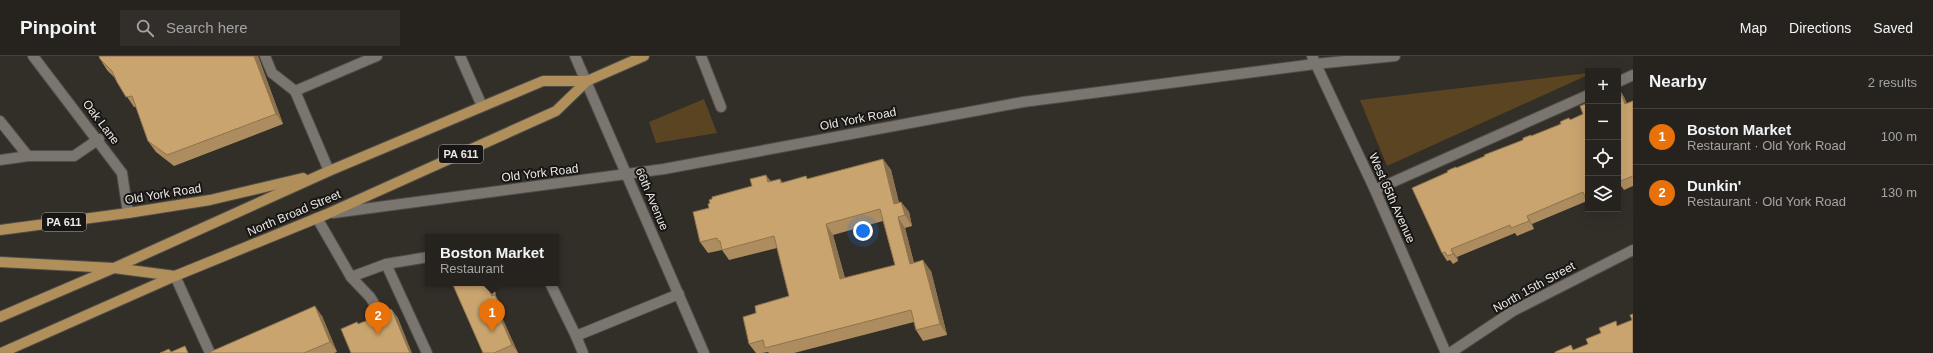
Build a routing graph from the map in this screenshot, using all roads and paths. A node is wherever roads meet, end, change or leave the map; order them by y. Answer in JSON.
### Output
{"nodes":[{"id":1,"x":33,"y":56,"type":"edge"},
{"id":2,"x":265,"y":56,"type":"edge"},
{"id":3,"x":377,"y":56,"type":"edge"},
{"id":4,"x":460,"y":56,"type":"edge"},
{"id":5,"x":575,"y":56,"type":"edge"},
{"id":6,"x":644,"y":56,"type":"edge"},
{"id":7,"x":701,"y":56,"type":"edge"},
{"id":8,"x":1395,"y":56,"type":"edge"},
{"id":9,"x":1313,"y":60,"type":"edge"},
{"id":10,"x":1633,"y":75,"type":"edge"},
{"id":11,"x":587,"y":81,"type":"junction"},
{"id":12,"x":1621,"y":81,"type":"edge"},
{"id":13,"x":294,"y":91,"type":"junction"},
{"id":14,"x":1585,"y":96,"type":"edge"},
{"id":15,"x":482,"y":106,"type":"junction"},
{"id":16,"x":721,"y":106,"type":"dead end"},
{"id":17,"x":0,"y":121,"type":"edge"},
{"id":18,"x":99,"y":139,"type":"junction"},
{"id":19,"x":28,"y":156,"type":"junction"},
{"id":20,"x":0,"y":160,"type":"edge"},
{"id":21,"x":328,"y":172,"type":"junction"},
{"id":22,"x":628,"y":174,"type":"junction"},
{"id":23,"x":1375,"y":190,"type":"junction"},
{"id":24,"x":128,"y":213,"type":"junction"},
{"id":25,"x":327,"y":214,"type":"junction"},
{"id":26,"x":316,"y":218,"type":"junction"},
{"id":27,"x":0,"y":230,"type":"edge"},
{"id":28,"x":1633,"y":250,"type":"edge"},
{"id":29,"x":425,"y":258,"type":"edge"},
{"id":30,"x":0,"y":262,"type":"edge"},
{"id":31,"x":386,"y":264,"type":"junction"},
{"id":32,"x":114,"y":268,"type":"junction"},
{"id":33,"x":175,"y":276,"type":"junction"},
{"id":34,"x":351,"y":278,"type":"junction"},
{"id":35,"x":551,"y":286,"type":"edge"},
{"id":36,"x":679,"y":294,"type":"junction"},
{"id":37,"x":0,"y":317,"type":"edge"},
{"id":38,"x":385,"y":321,"type":"edge"},
{"id":39,"x":576,"y":336,"type":"junction"},
{"id":40,"x":1,"y":353,"type":"edge"},
{"id":41,"x":210,"y":353,"type":"edge"},
{"id":42,"x":427,"y":353,"type":"edge"},
{"id":43,"x":583,"y":353,"type":"edge"},
{"id":44,"x":704,"y":353,"type":"edge"},
{"id":45,"x":1446,"y":353,"type":"edge"},
{"id":46,"x":1450,"y":353,"type":"edge"}],
"edges":[{"from":1,"to":18,"type":"street","name":"Oak Lane"},
{"from":2,"to":13,"type":"street"},
{"from":3,"to":13,"type":"street"},
{"from":4,"to":15,"type":"street"},
{"from":5,"to":11,"type":"street","name":"66th Avenue"},
{"from":6,"to":11,"type":"main road","name":"North Broad Street","number":"PA 611"},
{"from":7,"to":16,"type":"street"},
{"from":8,"to":9,"type":"street","name":"Old York Road"},
{"from":9,"to":22,"type":"street","name":"Old York Road"},
{"from":9,"to":23,"type":"street","name":"West 65th Avenue"},
{"from":10,"to":12,"type":"street"},
{"from":11,"to":15,"type":"main road","name":"North Broad Street","number":"PA 611"},
{"from":11,"to":22,"type":"street","name":"66th Avenue"},
{"from":11,"to":25,"type":"main road","name":"North Broad Street","number":"PA 611"},
{"from":13,"to":21,"type":"street"},
{"from":14,"to":23,"type":"street"},
{"from":15,"to":21,"type":"main road","name":"North Broad Street","number":"PA 611"},
{"from":17,"to":19,"type":"street"},
{"from":18,"to":19,"type":"street"},
{"from":18,"to":24,"type":"street","name":"Oak Lane"},
{"from":19,"to":20,"type":"street"},
{"from":21,"to":24,"type":"main road","name":"Old York Road","number":"PA 611"},
{"from":21,"to":32,"type":"main road","name":"North Broad Street"},
{"from":22,"to":25,"type":"street","name":"Old York Road"},
{"from":22,"to":36,"type":"street","name":"66th Avenue"},
{"from":23,"to":45,"type":"street","name":"West 65th Avenue"},
{"from":24,"to":27,"type":"main road","name":"Old York Road","number":"PA 611"},
{"from":25,"to":26,"type":"main road","name":"North Broad Street","number":"PA 611"},
{"from":26,"to":33,"type":"main road","name":"North Broad Street","number":"PA 611"},
{"from":26,"to":34,"type":"street"},
{"from":28,"to":46,"type":"street","name":"North 15th Street"},
{"from":29,"to":31,"type":"street"},
{"from":30,"to":32,"type":"main road","number":"PA 611"},
{"from":31,"to":34,"type":"street"},
{"from":31,"to":42,"type":"street"},
{"from":32,"to":33,"type":"main road","number":"PA 611"},
{"from":32,"to":37,"type":"main road","name":"North Broad Street"},
{"from":33,"to":40,"type":"main road","name":"North Broad Street"},
{"from":33,"to":41,"type":"street"},
{"from":34,"to":38,"type":"street"},
{"from":35,"to":39,"type":"street"},
{"from":36,"to":39,"type":"street"},
{"from":36,"to":44,"type":"street","name":"66th Avenue"},
{"from":39,"to":43,"type":"street"}]}
